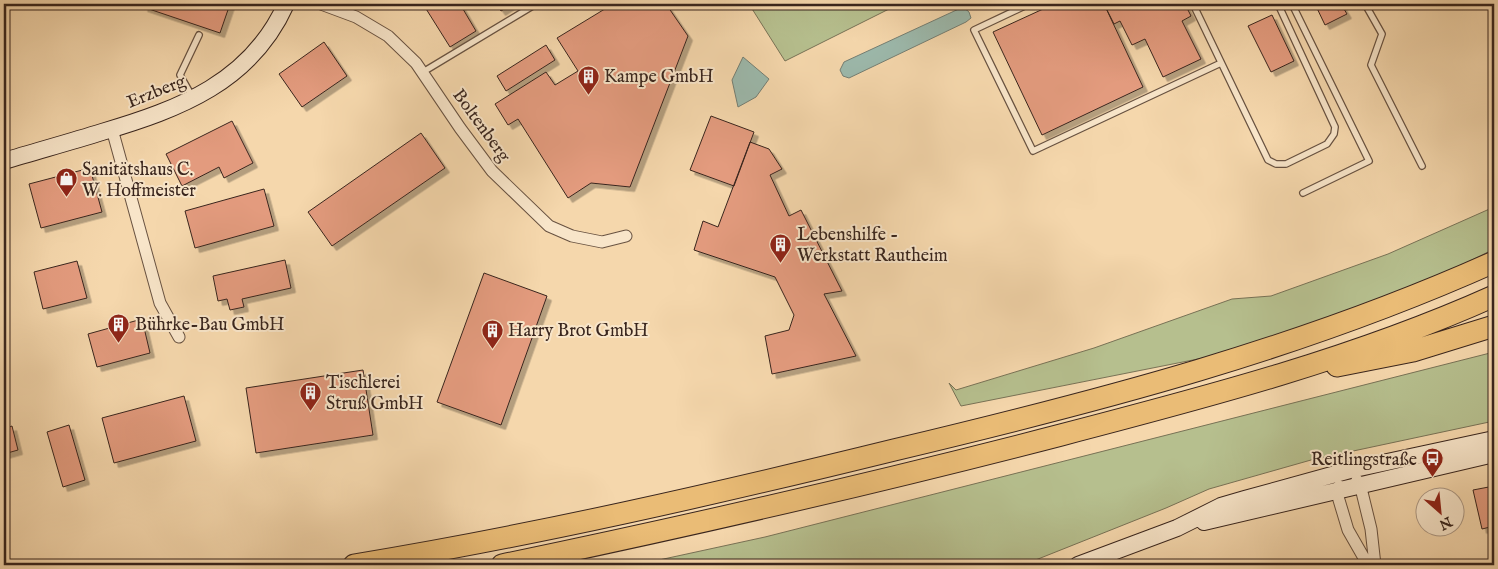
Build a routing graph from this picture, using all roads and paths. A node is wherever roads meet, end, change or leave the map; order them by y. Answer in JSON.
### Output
{"nodes":[{"id":1,"x":286,"y":4,"type":"edge"},
{"id":2,"x":321,"y":4,"type":"edge"},
{"id":3,"x":536,"y":4,"type":"edge"},
{"id":4,"x":1030,"y":4,"type":"edge"},
{"id":5,"x":1193,"y":4,"type":"edge"},
{"id":6,"x":1278,"y":4,"type":"edge"},
{"id":7,"x":1292,"y":4,"type":"edge"},
{"id":8,"x":1365,"y":4,"type":"edge"},
{"id":9,"x":199,"y":36,"type":"dead end"},
{"id":10,"x":1221,"y":63,"type":"junction"},
{"id":11,"x":423,"y":72,"type":"junction"},
{"id":12,"x":194,"y":99,"type":"junction"},
{"id":13,"x":112,"y":129,"type":"junction"},
{"id":14,"x":4,"y":161,"type":"edge"},
{"id":15,"x":1422,"y":166,"type":"dead end"},
{"id":16,"x":1304,"y":193,"type":"dead end"},
{"id":17,"x":626,"y":236,"type":"dead end"},
{"id":18,"x":1494,"y":262,"type":"edge"},
{"id":19,"x":1494,"y":296,"type":"edge"},
{"id":20,"x":1494,"y":326,"type":"edge"},
{"id":21,"x":179,"y":337,"type":"dead end"},
{"id":22,"x":1292,"y":370,"type":"junction"},
{"id":23,"x":1494,"y":439,"type":"edge"},
{"id":24,"x":1494,"y":454,"type":"edge"},
{"id":25,"x":1350,"y":470,"type":"junction"},
{"id":26,"x":1360,"y":484,"type":"junction"},
{"id":27,"x":1336,"y":490,"type":"junction"},
{"id":28,"x":1177,"y":528,"type":"junction"},
{"id":29,"x":354,"y":565,"type":"edge"},
{"id":30,"x":502,"y":565,"type":"edge"},
{"id":31,"x":1078,"y":565,"type":"edge"},
{"id":32,"x":1368,"y":565,"type":"edge"},
{"id":33,"x":1374,"y":565,"type":"edge"}],
"edges":[{"from":1,"to":12,"type":"street","name":"Erzberg"},
{"from":2,"to":11,"type":"street","name":"Boltenberg"},
{"from":3,"to":11,"type":"lane"},
{"from":4,"to":10,"type":"lane"},
{"from":5,"to":10,"type":"lane"},
{"from":6,"to":10,"type":"lane"},
{"from":7,"to":16,"type":"lane"},
{"from":8,"to":15,"type":"lane"},
{"from":9,"to":12,"type":"lane"},
{"from":11,"to":17,"type":"street","name":"Boltenberg"},
{"from":12,"to":13,"type":"street","name":"Erzberg"},
{"from":13,"to":14,"type":"street","name":"Erzberg"},
{"from":13,"to":21,"type":"street"},
{"from":18,"to":29,"type":"highway"},
{"from":19,"to":22,"type":"highway"},
{"from":20,"to":22,"type":"highway"},
{"from":22,"to":30,"type":"highway"},
{"from":23,"to":25,"type":"street"},
{"from":24,"to":26,"type":"street"},
{"from":25,"to":26,"type":"street"},
{"from":25,"to":27,"type":"street"},
{"from":25,"to":28,"type":"street"},
{"from":26,"to":27,"type":"street"},
{"from":26,"to":33,"type":"street"},
{"from":27,"to":28,"type":"street"},
{"from":27,"to":32,"type":"street"},
{"from":28,"to":31,"type":"street"}]}
